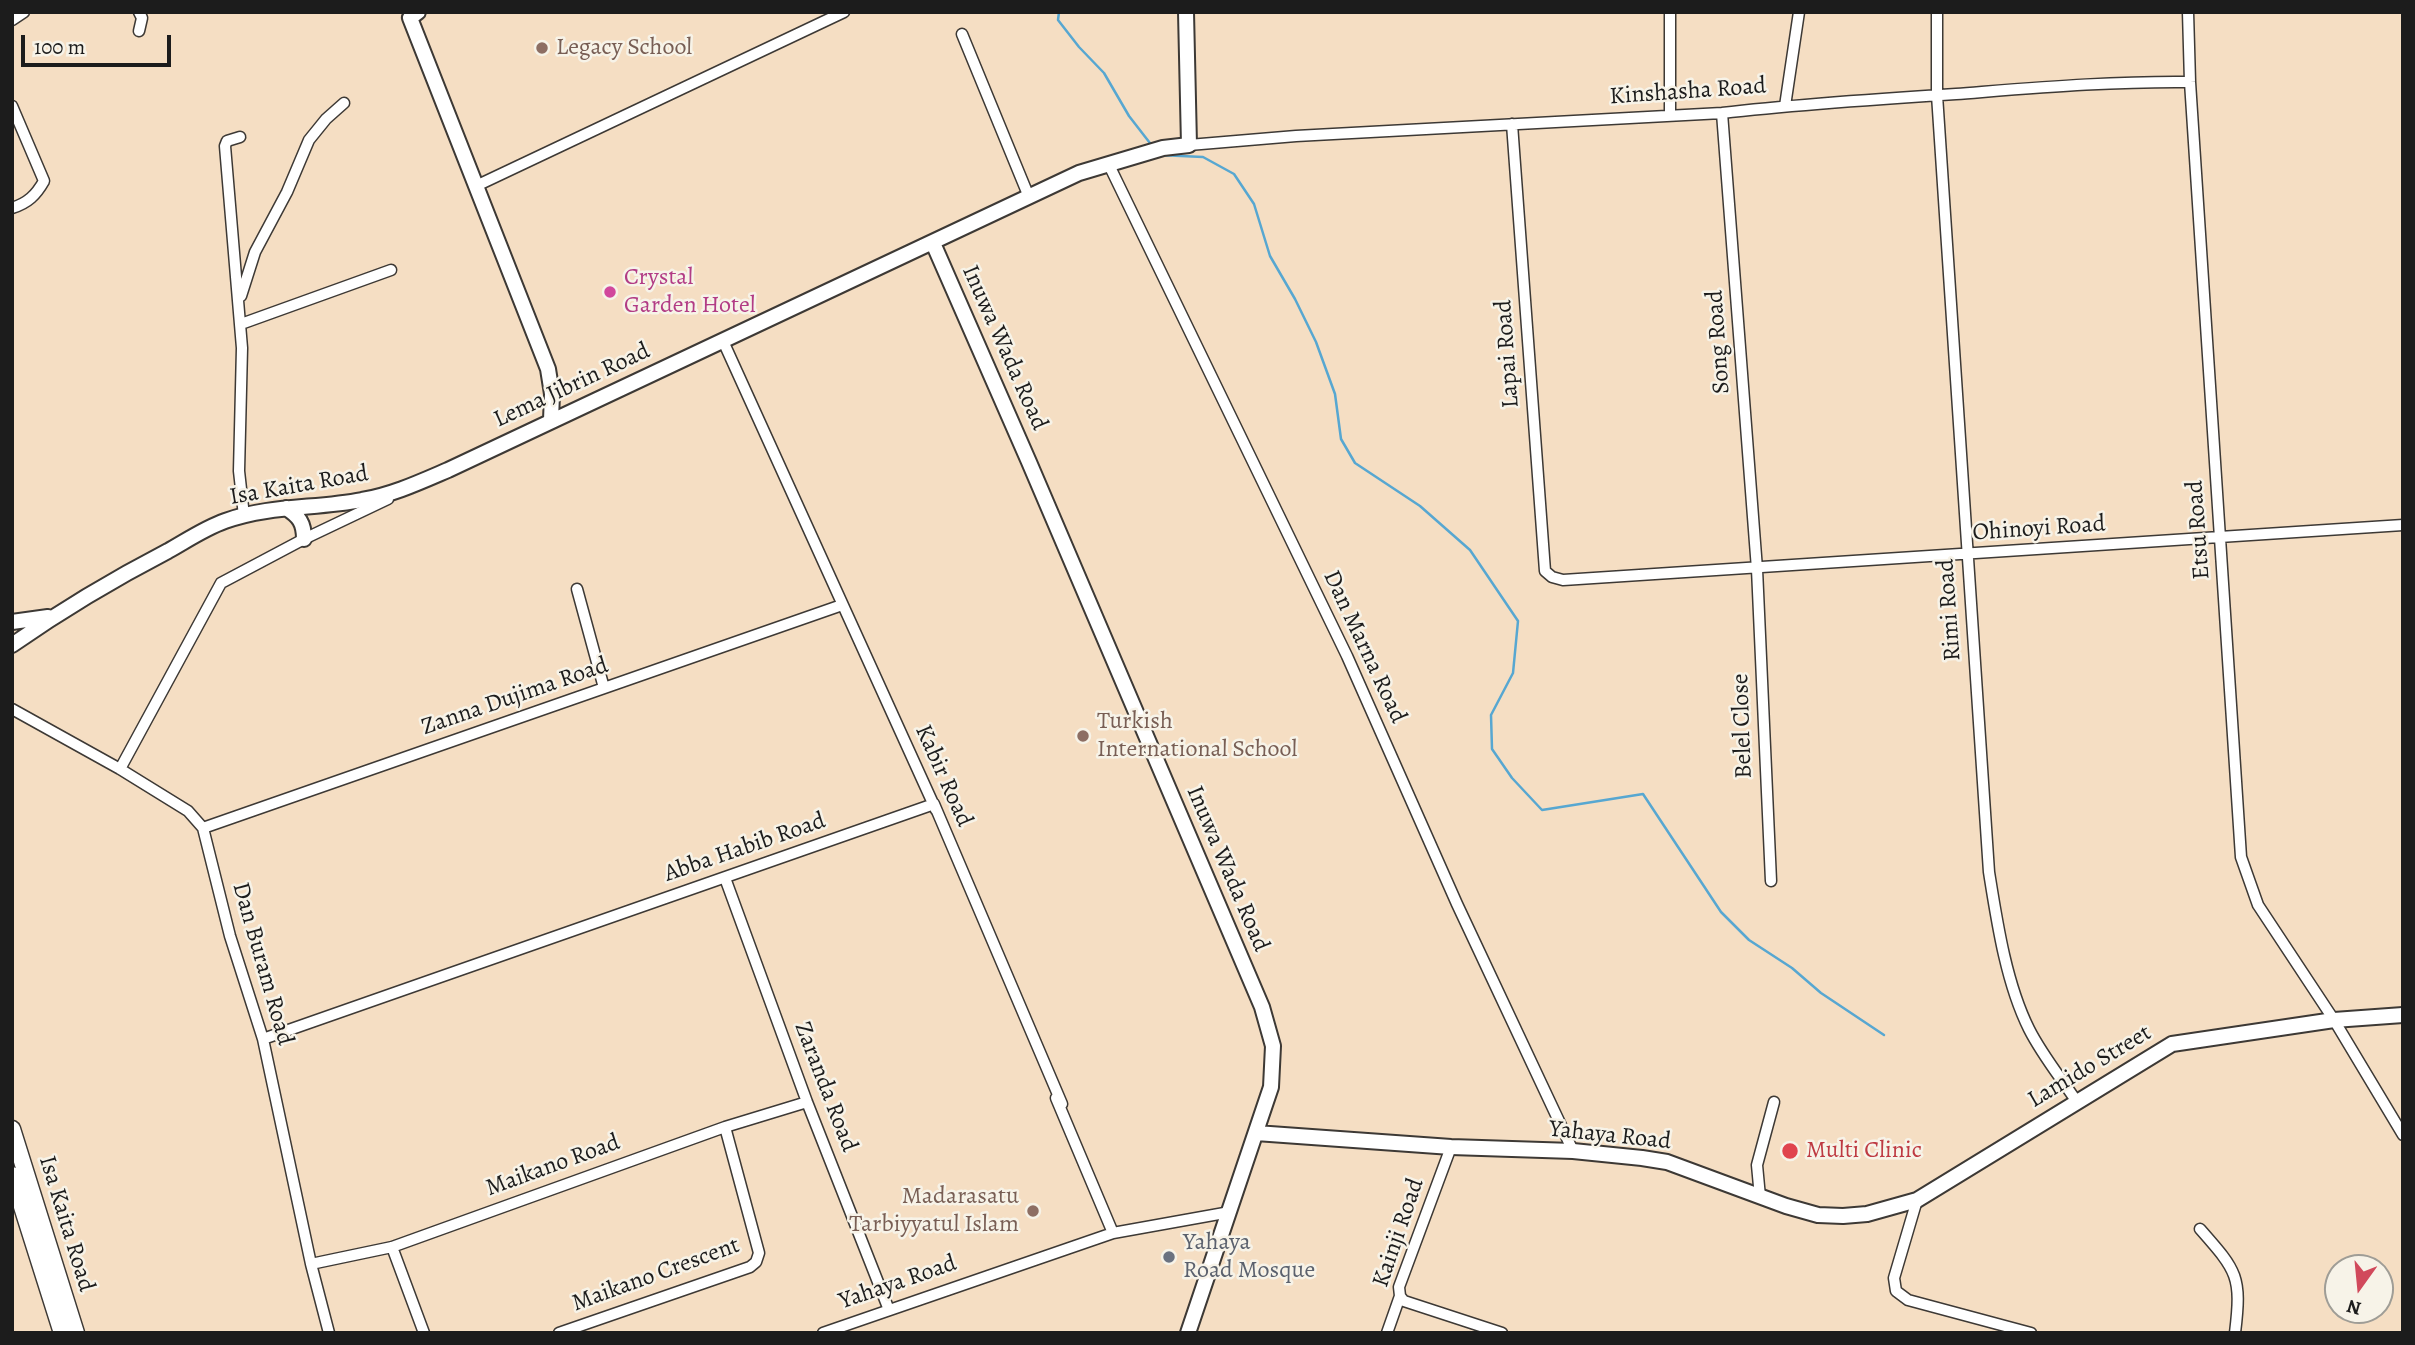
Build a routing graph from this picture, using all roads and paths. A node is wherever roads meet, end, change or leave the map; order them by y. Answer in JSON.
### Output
{"nodes":[{"id":1,"x":24,"y":12,"type":"edge"},
{"id":2,"x":139,"y":12,"type":"edge"},
{"id":3,"x":844,"y":12,"type":"edge"},
{"id":4,"x":1186,"y":12,"type":"edge"},
{"id":5,"x":1670,"y":12,"type":"edge"},
{"id":6,"x":1798,"y":12,"type":"edge"},
{"id":7,"x":1937,"y":12,"type":"edge"},
{"id":8,"x":2188,"y":12,"type":"edge"},
{"id":9,"x":412,"y":14,"type":"edge"},
{"id":10,"x":12,"y":20,"type":"edge"},
{"id":11,"x":139,"y":32,"type":"dead end"},
{"id":12,"x":962,"y":34,"type":"dead end"},
{"id":13,"x":2190,"y":82,"type":"junction"},
{"id":14,"x":1937,"y":95,"type":"junction"},
{"id":15,"x":344,"y":103,"type":"dead end"},
{"id":16,"x":12,"y":106,"type":"edge"},
{"id":17,"x":1786,"y":106,"type":"junction"},
{"id":18,"x":1722,"y":113,"type":"junction"},
{"id":19,"x":1670,"y":116,"type":"junction"},
{"id":20,"x":1513,"y":124,"type":"junction"},
{"id":21,"x":240,"y":137,"type":"dead end"},
{"id":22,"x":1189,"y":145,"type":"junction"},
{"id":23,"x":1109,"y":165,"type":"junction"},
{"id":24,"x":476,"y":186,"type":"junction"},
{"id":25,"x":1029,"y":197,"type":"junction"},
{"id":26,"x":12,"y":208,"type":"edge"},
{"id":27,"x":933,"y":243,"type":"junction"},
{"id":28,"x":391,"y":270,"type":"dead end"},
{"id":29,"x":240,"y":300,"type":"junction"},
{"id":30,"x":241,"y":324,"type":"junction"},
{"id":31,"x":723,"y":341,"type":"junction"},
{"id":32,"x":551,"y":420,"type":"junction"},
{"id":33,"x":448,"y":470,"type":"junction"},
{"id":34,"x":286,"y":508,"type":"junction"},
{"id":35,"x":244,"y":516,"type":"junction"},
{"id":36,"x":2403,"y":525,"type":"edge"},
{"id":37,"x":304,"y":539,"type":"junction"},
{"id":38,"x":2221,"y":539,"type":"junction"},
{"id":39,"x":1967,"y":555,"type":"junction"},
{"id":40,"x":1758,"y":569,"type":"junction"},
{"id":41,"x":1552,"y":577,"type":"joint"},
{"id":42,"x":577,"y":589,"type":"dead end"},
{"id":43,"x":842,"y":605,"type":"junction"},
{"id":44,"x":53,"y":616,"type":"junction"},
{"id":45,"x":12,"y":622,"type":"edge"},
{"id":46,"x":12,"y":645,"type":"edge"},
{"id":47,"x":604,"y":688,"type":"junction"},
{"id":48,"x":12,"y":709,"type":"edge"},
{"id":49,"x":120,"y":769,"type":"junction"},
{"id":50,"x":934,"y":804,"type":"junction"},
{"id":51,"x":203,"y":828,"type":"junction"},
{"id":52,"x":725,"y":878,"type":"junction"},
{"id":53,"x":1771,"y":881,"type":"dead end"},
{"id":54,"x":2403,"y":1016,"type":"edge"},
{"id":55,"x":2334,"y":1020,"type":"junction"},
{"id":56,"x":263,"y":1040,"type":"junction"},
{"id":57,"x":807,"y":1102,"type":"junction"},
{"id":58,"x":1774,"y":1102,"type":"dead end"},
{"id":59,"x":2077,"y":1102,"type":"junction"},
{"id":60,"x":1062,"y":1104,"type":"dead end"},
{"id":61,"x":725,"y":1127,"type":"junction"},
{"id":62,"x":12,"y":1129,"type":"edge"},
{"id":63,"x":1256,"y":1133,"type":"junction"},
{"id":64,"x":2403,"y":1135,"type":"edge"},
{"id":65,"x":1451,"y":1147,"type":"junction"},
{"id":66,"x":1573,"y":1151,"type":"junction"},
{"id":67,"x":12,"y":1175,"type":"edge"},
{"id":68,"x":1944,"y":1184,"type":"joint"},
{"id":69,"x":1760,"y":1197,"type":"junction"},
{"id":70,"x":1917,"y":1200,"type":"junction"},
{"id":71,"x":1230,"y":1212,"type":"junction"},
{"id":72,"x":2200,"y":1229,"type":"dead end"},
{"id":73,"x":1113,"y":1233,"type":"junction"},
{"id":74,"x":392,"y":1247,"type":"junction"},
{"id":75,"x":311,"y":1264,"type":"junction"},
{"id":76,"x":1400,"y":1296,"type":"junction"},
{"id":77,"x":889,"y":1310,"type":"junction"},
{"id":78,"x":62,"y":1333,"type":"edge"},
{"id":79,"x":76,"y":1333,"type":"edge"},
{"id":80,"x":329,"y":1333,"type":"edge"},
{"id":81,"x":425,"y":1333,"type":"edge"},
{"id":82,"x":559,"y":1333,"type":"edge"},
{"id":83,"x":823,"y":1333,"type":"edge"},
{"id":84,"x":1188,"y":1333,"type":"edge"},
{"id":85,"x":1387,"y":1333,"type":"edge"},
{"id":86,"x":1502,"y":1333,"type":"edge"},
{"id":87,"x":2031,"y":1333,"type":"edge"},
{"id":88,"x":2235,"y":1333,"type":"edge"}],
"edges":[{"from":1,"to":10,"type":"street"},
{"from":2,"to":11,"type":"street"},
{"from":3,"to":24,"type":"street"},
{"from":4,"to":22,"type":"street"},
{"from":5,"to":19,"type":"street"},
{"from":6,"to":17,"type":"street"},
{"from":7,"to":14,"type":"street","name":"Rimi Road"},
{"from":8,"to":13,"type":"street","name":"Etsu Road"},
{"from":9,"to":24,"type":"street"},
{"from":12,"to":25,"type":"street"},
{"from":13,"to":14,"type":"street","name":"Kinshasha Road"},
{"from":13,"to":38,"type":"street","name":"Etsu Road"},
{"from":14,"to":17,"type":"street","name":"Kinshasha Road"},
{"from":14,"to":39,"type":"street","name":"Rimi Road"},
{"from":15,"to":29,"type":"street"},
{"from":16,"to":26,"type":"street"},
{"from":17,"to":18,"type":"street","name":"Kinshasha Road"},
{"from":18,"to":19,"type":"street","name":"Kinshasha Road"},
{"from":18,"to":40,"type":"street","name":"Song Road"},
{"from":19,"to":20,"type":"street","name":"Kinshasha Road"},
{"from":20,"to":22,"type":"street","name":"Kinshasha Road"},
{"from":20,"to":41,"type":"street","name":"Lapai Road"},
{"from":21,"to":29,"type":"street"},
{"from":22,"to":23,"type":"street","name":"Lema Jibrin Road"},
{"from":23,"to":25,"type":"street","name":"Lema Jibrin Road"},
{"from":23,"to":66,"type":"street","name":"Dan Marna Road"},
{"from":24,"to":32,"type":"street"},
{"from":25,"to":27,"type":"street","name":"Lema Jibrin Road"},
{"from":27,"to":31,"type":"street","name":"Lema Jibrin Road"},
{"from":27,"to":63,"type":"street","name":"Inuwa Wada Road"},
{"from":28,"to":30,"type":"street"},
{"from":29,"to":30,"type":"street"},
{"from":30,"to":35,"type":"street"},
{"from":31,"to":32,"type":"street","name":"Lema Jibrin Road"},
{"from":31,"to":43,"type":"street","name":"Kabir Road"},
{"from":32,"to":33,"type":"street","name":"Lema Jibrin Road"},
{"from":33,"to":34,"type":"street","name":"Isa Kaita Road"},
{"from":33,"to":37,"type":"street","name":"Lema Jibrin Road"},
{"from":34,"to":35,"type":"street","name":"Isa Kaita Road"},
{"from":34,"to":37,"type":"street"},
{"from":35,"to":44,"type":"street","name":"Isa Kaita Road"},
{"from":36,"to":38,"type":"street","name":"Ohinoyi Road"},
{"from":37,"to":49,"type":"street","name":"Lema Jibrin Road"},
{"from":38,"to":39,"type":"street","name":"Ohinoyi Road"},
{"from":38,"to":55,"type":"street","name":"Etsu Road"},
{"from":39,"to":40,"type":"street","name":"Ohinoyi Road"},
{"from":39,"to":59,"type":"street","name":"Rimi Road"},
{"from":40,"to":41,"type":"street","name":"Ohinoyi Road"},
{"from":40,"to":53,"type":"street","name":"Belel Close"},
{"from":42,"to":47,"type":"street"},
{"from":43,"to":47,"type":"street","name":"Zanna Dujima Road"},
{"from":43,"to":50,"type":"street","name":"Kabir Road"},
{"from":44,"to":45,"type":"street","name":"Isa Kaita Road"},
{"from":44,"to":46,"type":"street","name":"Isa Kaita Road"},
{"from":47,"to":51,"type":"street","name":"Zanna Dujima Road"},
{"from":48,"to":49,"type":"street"},
{"from":49,"to":51,"type":"street"},
{"from":50,"to":52,"type":"street","name":"Abba Habib Road"},
{"from":50,"to":60,"type":"street"},
{"from":50,"to":73,"type":"street","name":"Kabir Road"},
{"from":51,"to":56,"type":"street","name":"Dan Buram Road"},
{"from":52,"to":56,"type":"street","name":"Abba Habib Road"},
{"from":52,"to":57,"type":"street","name":"Zaranda Road"},
{"from":54,"to":55,"type":"street","name":"Lamido Street"},
{"from":55,"to":59,"type":"street","name":"Lamido Street"},
{"from":55,"to":64,"type":"street","name":"Etsu Road"},
{"from":56,"to":75,"type":"street","name":"Dan Buram Road"},
{"from":57,"to":61,"type":"street","name":"Maikano Road"},
{"from":57,"to":77,"type":"street","name":"Zaranda Road"},
{"from":58,"to":69,"type":"street"},
{"from":59,"to":68,"type":"street","name":"Lamido Street"},
{"from":61,"to":74,"type":"street","name":"Maikano Road"},
{"from":61,"to":82,"type":"street","name":"Maikano Crescent"},
{"from":62,"to":79,"type":"main road","name":"Isa Kaita Road"},
{"from":63,"to":65,"type":"street","name":"Yahaya Road"},
{"from":63,"to":71,"type":"street","name":"Inuwa Wada Road"},
{"from":65,"to":66,"type":"street","name":"Yahaya Road"},
{"from":65,"to":76,"type":"street","name":"Kainji Road"},
{"from":66,"to":69,"type":"street","name":"Yahaya Road"},
{"from":67,"to":78,"type":"main road","name":"Isa Kaita Road"},
{"from":68,"to":70,"type":"street","name":"Yahaya Road"},
{"from":69,"to":70,"type":"street","name":"Yahaya Road"},
{"from":70,"to":87,"type":"street"},
{"from":71,"to":73,"type":"street","name":"Yahaya Road"},
{"from":71,"to":84,"type":"street","name":"Inuwa Wada Road"},
{"from":72,"to":88,"type":"street"},
{"from":73,"to":77,"type":"street","name":"Yahaya Road"},
{"from":74,"to":75,"type":"street","name":"Maikano Road"},
{"from":74,"to":81,"type":"street"},
{"from":75,"to":80,"type":"street","name":"Dan Buram Road"},
{"from":76,"to":85,"type":"street","name":"Kainji Road"},
{"from":76,"to":86,"type":"street"},
{"from":77,"to":83,"type":"street","name":"Yahaya Road"}]}
